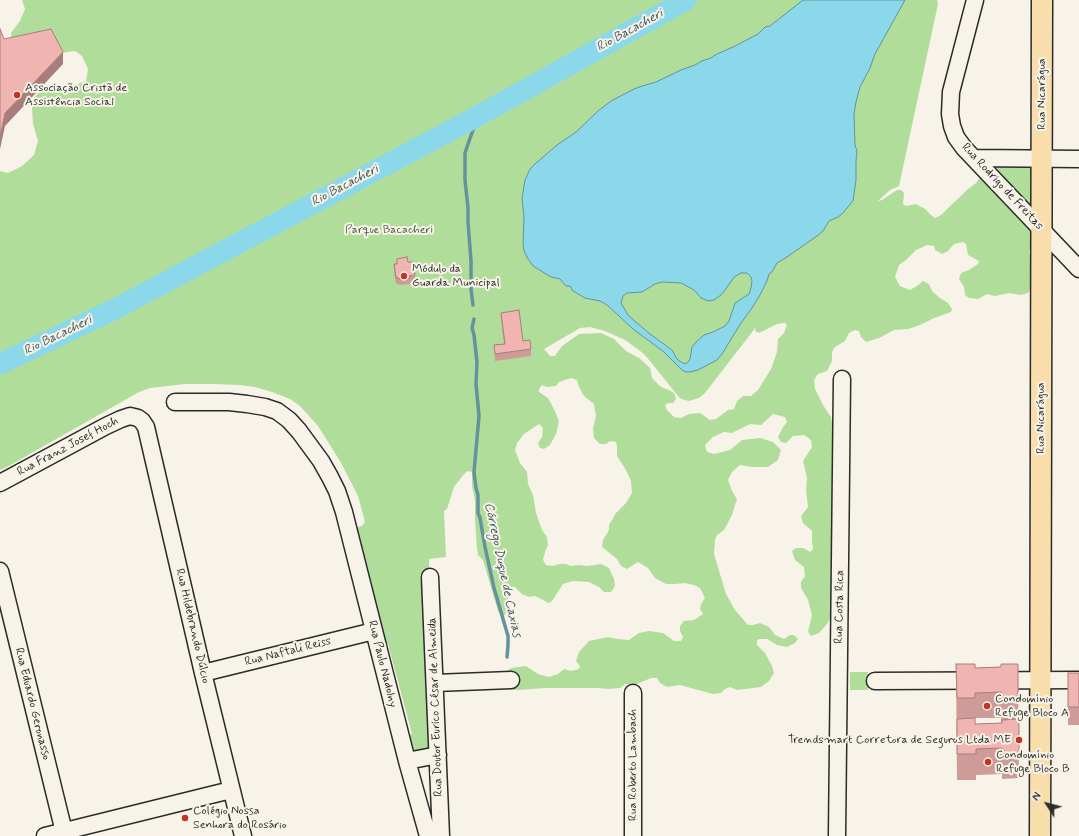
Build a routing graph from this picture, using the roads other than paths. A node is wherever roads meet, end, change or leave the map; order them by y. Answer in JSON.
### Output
{"nodes":[{"id":1,"x":975,"y":0,"type":"edge"},
{"id":2,"x":1042,"y":0,"type":"edge"},
{"id":3,"x":974,"y":158,"type":"junction"},
{"id":4,"x":1042,"y":159,"type":"junction"},
{"id":5,"x":1079,"y":159,"type":"edge"},
{"id":6,"x":1042,"y":231,"type":"junction"},
{"id":7,"x":1079,"y":270,"type":"edge"},
{"id":8,"x":842,"y":379,"type":"dead end"},
{"id":9,"x":175,"y":402,"type":"dead end"},
{"id":10,"x":138,"y":418,"type":"joint"},
{"id":11,"x":0,"y":484,"type":"edge"},
{"id":12,"x":0,"y":571,"type":"edge"},
{"id":13,"x":430,"y":577,"type":"dead end"},
{"id":14,"x":3,"y":600,"type":"edge"},
{"id":15,"x":374,"y":631,"type":"junction"},
{"id":16,"x":203,"y":674,"type":"junction"},
{"id":17,"x":511,"y":680,"type":"dead end"},
{"id":18,"x":1079,"y":680,"type":"edge"},
{"id":19,"x":875,"y":681,"type":"dead end"},
{"id":20,"x":1040,"y":681,"type":"junction"},
{"id":21,"x":435,"y":682,"type":"junction"},
{"id":22,"x":633,"y":693,"type":"dead end"},
{"id":23,"x":438,"y":755,"type":"junction"},
{"id":24,"x":407,"y":761,"type":"junction"},
{"id":25,"x":231,"y":790,"type":"junction"},
{"id":26,"x":64,"y":834,"type":"edge"},
{"id":27,"x":45,"y":836,"type":"edge"},
{"id":28,"x":243,"y":836,"type":"edge"},
{"id":29,"x":428,"y":836,"type":"edge"},
{"id":30,"x":441,"y":836,"type":"edge"},
{"id":31,"x":633,"y":836,"type":"edge"},
{"id":32,"x":837,"y":836,"type":"edge"},
{"id":33,"x":1040,"y":836,"type":"edge"}],
"edges":[{"from":1,"to":3,"type":"street","name":"Rua Rodrigo de Freitas"},
{"from":2,"to":4,"type":"main road","name":"Rua Nicarágua"},
{"from":3,"to":4,"type":"street"},
{"from":3,"to":6,"type":"street","name":"Rua Rodrigo de Freitas"},
{"from":4,"to":5,"type":"street"},
{"from":4,"to":6,"type":"main road","name":"Rua Nicarágua"},
{"from":6,"to":7,"type":"street","name":"Rua Rodrigo de Freitas"},
{"from":6,"to":20,"type":"main road","name":"Rua Nicarágua"},
{"from":8,"to":32,"type":"street","name":"Rua Costa Rica"},
{"from":9,"to":15,"type":"street","name":"Rua Paulo Nadolny"},
{"from":10,"to":11,"type":"street","name":"Rua Franz Josef Hoch"},
{"from":10,"to":16,"type":"street","name":"Rua Hildebrando Dúlcio"},
{"from":12,"to":14,"type":"street","name":"Rua Eduardo Geronasso"},
{"from":13,"to":21,"type":"street","name":"Rua Doutor Eurico César de Almeida"},
{"from":14,"to":26,"type":"street","name":"Rua Eduardo Geronasso"},
{"from":15,"to":16,"type":"street","name":"Rua Naftali Reiss"},
{"from":15,"to":24,"type":"street","name":"Rua Paulo Nadolny"},
{"from":16,"to":25,"type":"street","name":"Rua Hildebrando Dúlcio"},
{"from":17,"to":21,"type":"street"},
{"from":18,"to":20,"type":"street"},
{"from":19,"to":20,"type":"street"},
{"from":20,"to":33,"type":"main road","name":"Rua Nicarágua"},
{"from":21,"to":23,"type":"street","name":"Rua Doutor Eurico César de Almeida"},
{"from":22,"to":31,"type":"street","name":"Rua Roberto Lambach"},
{"from":23,"to":24,"type":"street"},
{"from":23,"to":30,"type":"street","name":"Rua Doutor Eurico César de Almeida"},
{"from":24,"to":29,"type":"street","name":"Rua Paulo Nadolny"},
{"from":25,"to":26,"type":"street"},
{"from":25,"to":28,"type":"street","name":"Rua Hildebrando Dúlcio"},
{"from":26,"to":27,"type":"street"}]}
